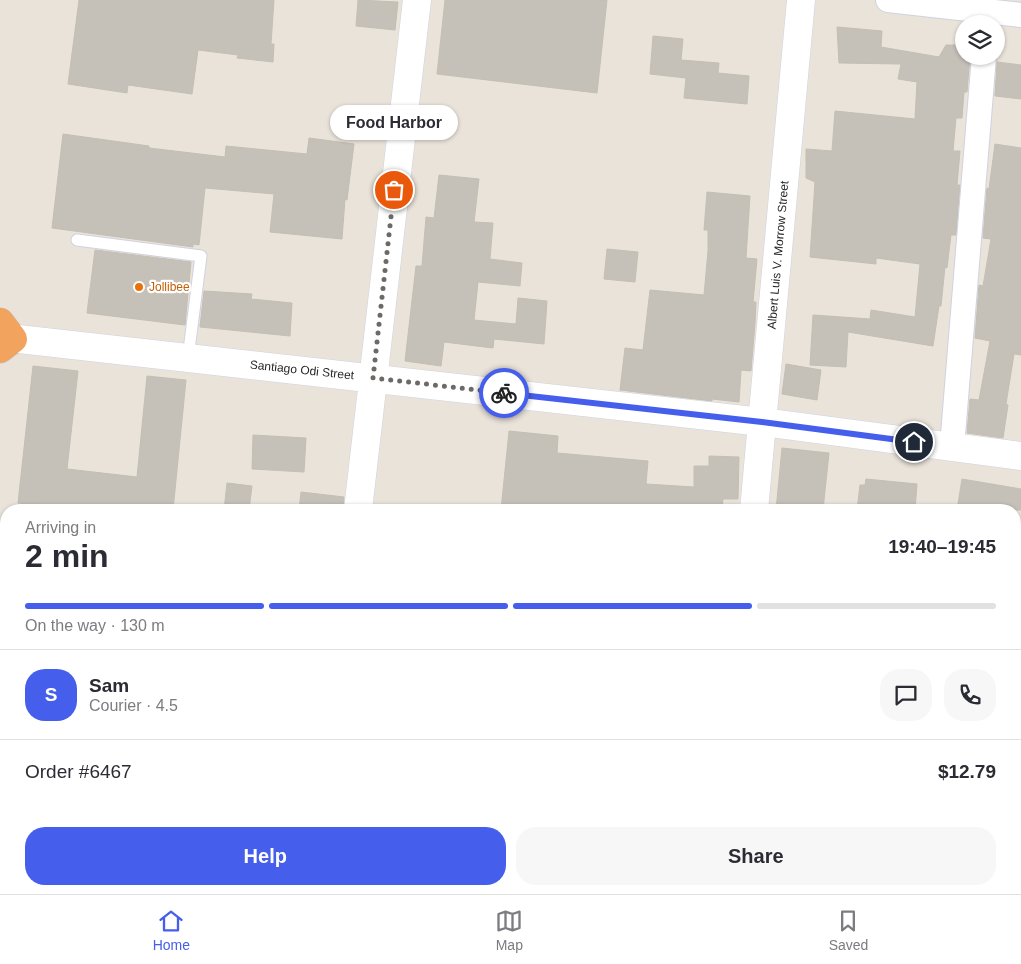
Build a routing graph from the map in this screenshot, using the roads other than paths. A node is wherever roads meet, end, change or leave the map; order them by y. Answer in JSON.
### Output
{"nodes":[{"id":1,"x":417,"y":0,"type":"edge"},
{"id":2,"x":802,"y":0,"type":"edge"},
{"id":3,"x":888,"y":0,"type":"edge"},
{"id":4,"x":971,"y":15,"type":"edge"},
{"id":5,"x":1021,"y":15,"type":"edge"},
{"id":6,"x":1005,"y":16,"type":"edge"},
{"id":7,"x":983,"y":65,"type":"edge"},
{"id":8,"x":77,"y":240,"type":"dead end"},
{"id":9,"x":3,"y":337,"type":"edge"},
{"id":10,"x":188,"y":358,"type":"junction"},
{"id":11,"x":373,"y":378,"type":"junction"},
{"id":12,"x":762,"y":422,"type":"junction"},
{"id":13,"x":952,"y":447,"type":"junction"},
{"id":14,"x":1021,"y":456,"type":"edge"},
{"id":15,"x":359,"y":504,"type":"edge"},
{"id":16,"x":755,"y":504,"type":"edge"}],
"edges":[{"from":1,"to":11,"type":"street"},
{"from":2,"to":12,"type":"street","name":"Albert Luis V. Morrow Street"},
{"from":3,"to":4,"type":"street"},
{"from":5,"to":6,"type":"street"},
{"from":7,"to":13,"type":"street"},
{"from":8,"to":10,"type":"lane"},
{"from":9,"to":10,"type":"street","name":"Santiago Odi Street"},
{"from":10,"to":11,"type":"street","name":"Santiago Odi Street"},
{"from":11,"to":12,"type":"street","name":"Santiago Odi Street"},
{"from":11,"to":15,"type":"street"},
{"from":12,"to":13,"type":"street","name":"Santiago Odi Street"},
{"from":12,"to":16,"type":"street","name":"Albert Luis V. Morrow Street"},
{"from":13,"to":14,"type":"street","name":"Santiago Odi Street"}]}
